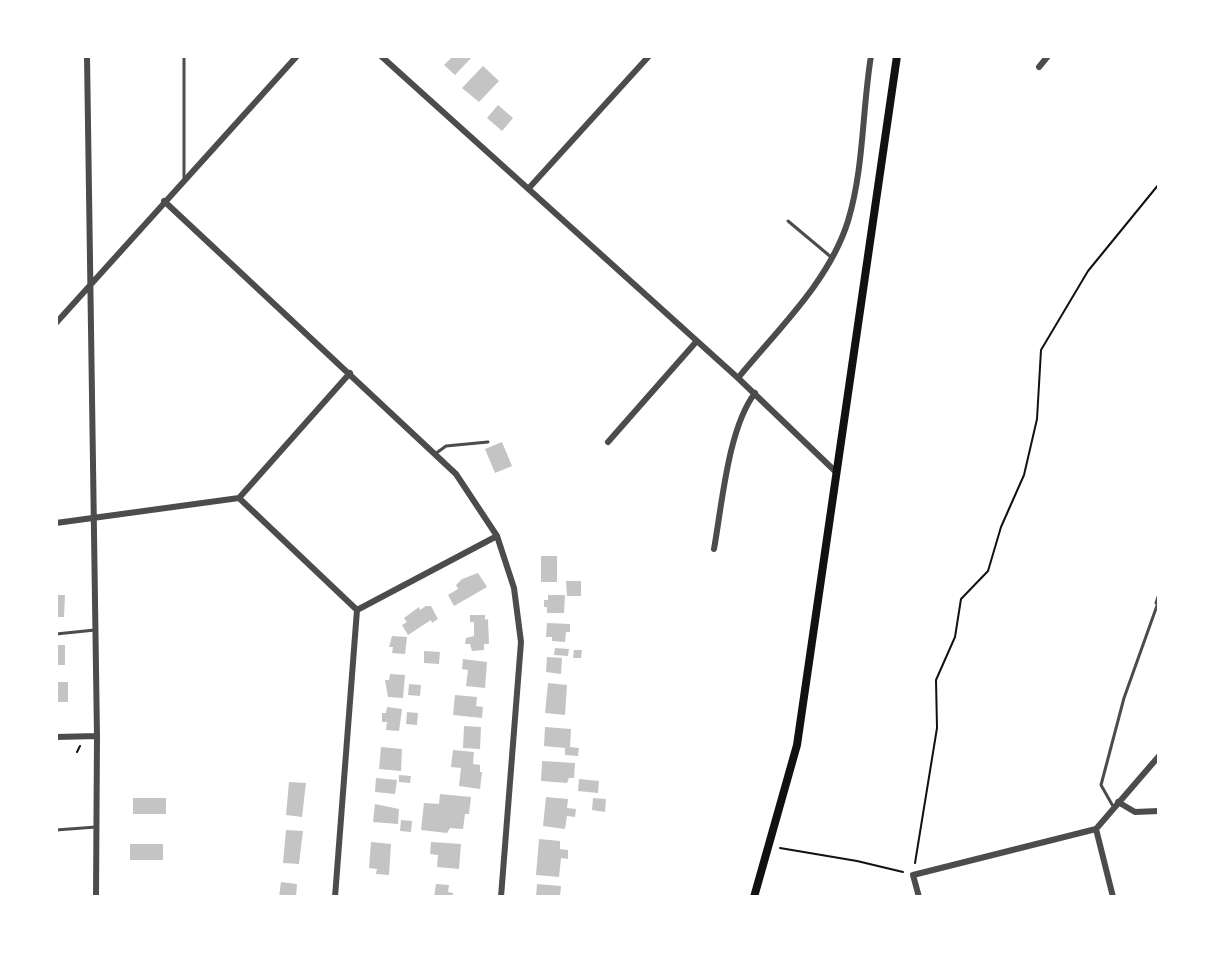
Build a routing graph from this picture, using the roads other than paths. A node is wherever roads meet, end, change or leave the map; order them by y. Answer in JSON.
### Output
{"nodes":[{"id":1,"x":87,"y":56,"type":"edge"},
{"id":2,"x":184,"y":56,"type":"edge"},
{"id":3,"x":297,"y":56,"type":"edge"},
{"id":4,"x":381,"y":56,"type":"edge"},
{"id":5,"x":649,"y":56,"type":"edge"},
{"id":6,"x":871,"y":56,"type":"edge"},
{"id":7,"x":897,"y":56,"type":"edge"},
{"id":8,"x":1048,"y":56,"type":"edge"},
{"id":9,"x":1039,"y":67,"type":"dead end"},
{"id":10,"x":184,"y":180,"type":"junction"},
{"id":11,"x":529,"y":188,"type":"junction"},
{"id":12,"x":164,"y":201,"type":"junction"},
{"id":13,"x":788,"y":221,"type":"dead end"},
{"id":14,"x":831,"y":257,"type":"junction"},
{"id":15,"x":91,"y":286,"type":"junction"},
{"id":16,"x":56,"y":323,"type":"edge"},
{"id":17,"x":696,"y":342,"type":"junction"},
{"id":18,"x":350,"y":373,"type":"junction"},
{"id":19,"x":738,"y":378,"type":"junction"},
{"id":20,"x":755,"y":393,"type":"junction"},
{"id":21,"x":488,"y":442,"type":"dead end"},
{"id":22,"x":608,"y":442,"type":"dead end"},
{"id":23,"x":435,"y":454,"type":"junction"},
{"id":24,"x":837,"y":473,"type":"junction"},
{"id":25,"x":239,"y":498,"type":"junction"},
{"id":26,"x":93,"y":517,"type":"junction"},
{"id":27,"x":56,"y":523,"type":"edge"},
{"id":28,"x":497,"y":536,"type":"junction"},
{"id":29,"x":714,"y":549,"type":"dead end"},
{"id":30,"x":1159,"y":594,"type":"edge"},
{"id":31,"x":1158,"y":602,"type":"edge"},
{"id":32,"x":357,"y":610,"type":"junction"},
{"id":33,"x":95,"y":630,"type":"junction"},
{"id":34,"x":56,"y":634,"type":"edge"},
{"id":35,"x":97,"y":736,"type":"junction"},
{"id":36,"x":56,"y":737,"type":"edge"},
{"id":37,"x":1159,"y":756,"type":"edge"},
{"id":38,"x":1116,"y":805,"type":"junction"},
{"id":39,"x":1159,"y":811,"type":"edge"},
{"id":40,"x":97,"y":827,"type":"junction"},
{"id":41,"x":1096,"y":829,"type":"junction"},
{"id":42,"x":56,"y":830,"type":"edge"},
{"id":43,"x":96,"y":897,"type":"edge"},
{"id":44,"x":335,"y":897,"type":"edge"},
{"id":45,"x":501,"y":897,"type":"edge"},
{"id":46,"x":754,"y":897,"type":"edge"},
{"id":47,"x":919,"y":897,"type":"edge"},
{"id":48,"x":1113,"y":897,"type":"edge"}],
"edges":[{"from":1,"to":15,"type":"street"},
{"from":2,"to":10,"type":"lane"},
{"from":3,"to":10,"type":"street"},
{"from":4,"to":11,"type":"street"},
{"from":5,"to":11,"type":"street"},
{"from":6,"to":14,"type":"street"},
{"from":7,"to":24,"type":"main road"},
{"from":8,"to":9,"type":"street"},
{"from":10,"to":12,"type":"street"},
{"from":11,"to":17,"type":"street"},
{"from":12,"to":15,"type":"street"},
{"from":12,"to":18,"type":"street"},
{"from":13,"to":14,"type":"lane"},
{"from":14,"to":19,"type":"street"},
{"from":15,"to":16,"type":"street"},
{"from":15,"to":26,"type":"street"},
{"from":17,"to":19,"type":"street"},
{"from":17,"to":22,"type":"street"},
{"from":18,"to":23,"type":"street"},
{"from":18,"to":25,"type":"street"},
{"from":19,"to":20,"type":"street"},
{"from":20,"to":24,"type":"street"},
{"from":20,"to":29,"type":"street"},
{"from":21,"to":23,"type":"lane"},
{"from":23,"to":28,"type":"street"},
{"from":24,"to":46,"type":"main road"},
{"from":25,"to":26,"type":"street"},
{"from":25,"to":32,"type":"street"},
{"from":26,"to":27,"type":"street"},
{"from":26,"to":33,"type":"street"},
{"from":28,"to":32,"type":"street"},
{"from":28,"to":45,"type":"street"},
{"from":30,"to":31,"type":"lane"},
{"from":31,"to":38,"type":"lane"},
{"from":32,"to":44,"type":"street"},
{"from":33,"to":34,"type":"lane"},
{"from":33,"to":35,"type":"street"},
{"from":35,"to":36,"type":"street"},
{"from":35,"to":40,"type":"street"},
{"from":37,"to":38,"type":"street"},
{"from":38,"to":39,"type":"street"},
{"from":38,"to":41,"type":"street"},
{"from":40,"to":42,"type":"lane"},
{"from":40,"to":43,"type":"street"},
{"from":41,"to":47,"type":"street"},
{"from":41,"to":48,"type":"street"}]}
